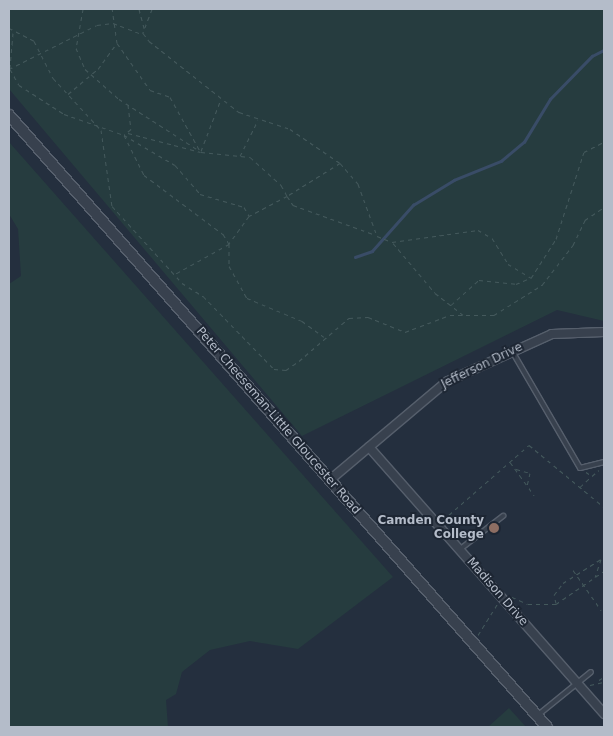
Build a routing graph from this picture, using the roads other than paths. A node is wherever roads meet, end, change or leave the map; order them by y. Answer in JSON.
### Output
{"nodes":[{"id":1,"x":9,"y":115,"type":"edge"},
{"id":2,"x":604,"y":332,"type":"edge"},
{"id":3,"x":512,"y":351,"type":"junction"},
{"id":4,"x":369,"y":447,"type":"junction"},
{"id":5,"x":604,"y":462,"type":"edge"},
{"id":6,"x":331,"y":479,"type":"junction"},
{"id":7,"x":503,"y":516,"type":"dead end"},
{"id":8,"x":460,"y":550,"type":"junction"},
{"id":9,"x":591,"y":672,"type":"dead end"},
{"id":10,"x":577,"y":682,"type":"junction"},
{"id":11,"x":604,"y":714,"type":"edge"},
{"id":12,"x":537,"y":716,"type":"junction"},
{"id":13,"x":547,"y":727,"type":"edge"}],
"edges":[{"from":1,"to":6,"type":"street","name":"Peter Cheeseman-Little Gloucester Road"},
{"from":2,"to":3,"type":"street","name":"Jefferson Drive"},
{"from":3,"to":4,"type":"street","name":"Jefferson Drive"},
{"from":3,"to":5,"type":"lane"},
{"from":4,"to":6,"type":"street","name":"Jefferson Drive"},
{"from":4,"to":8,"type":"street","name":"Madison Drive"},
{"from":6,"to":12,"type":"street","name":"Peter Cheeseman-Little Gloucester Road"},
{"from":7,"to":8,"type":"lane"},
{"from":8,"to":10,"type":"street","name":"Madison Drive"},
{"from":9,"to":10,"type":"lane"},
{"from":10,"to":11,"type":"street","name":"Madison Drive"},
{"from":10,"to":12,"type":"lane"},
{"from":12,"to":13,"type":"street","name":"Peter Cheeseman-Little Gloucester Road"}]}
